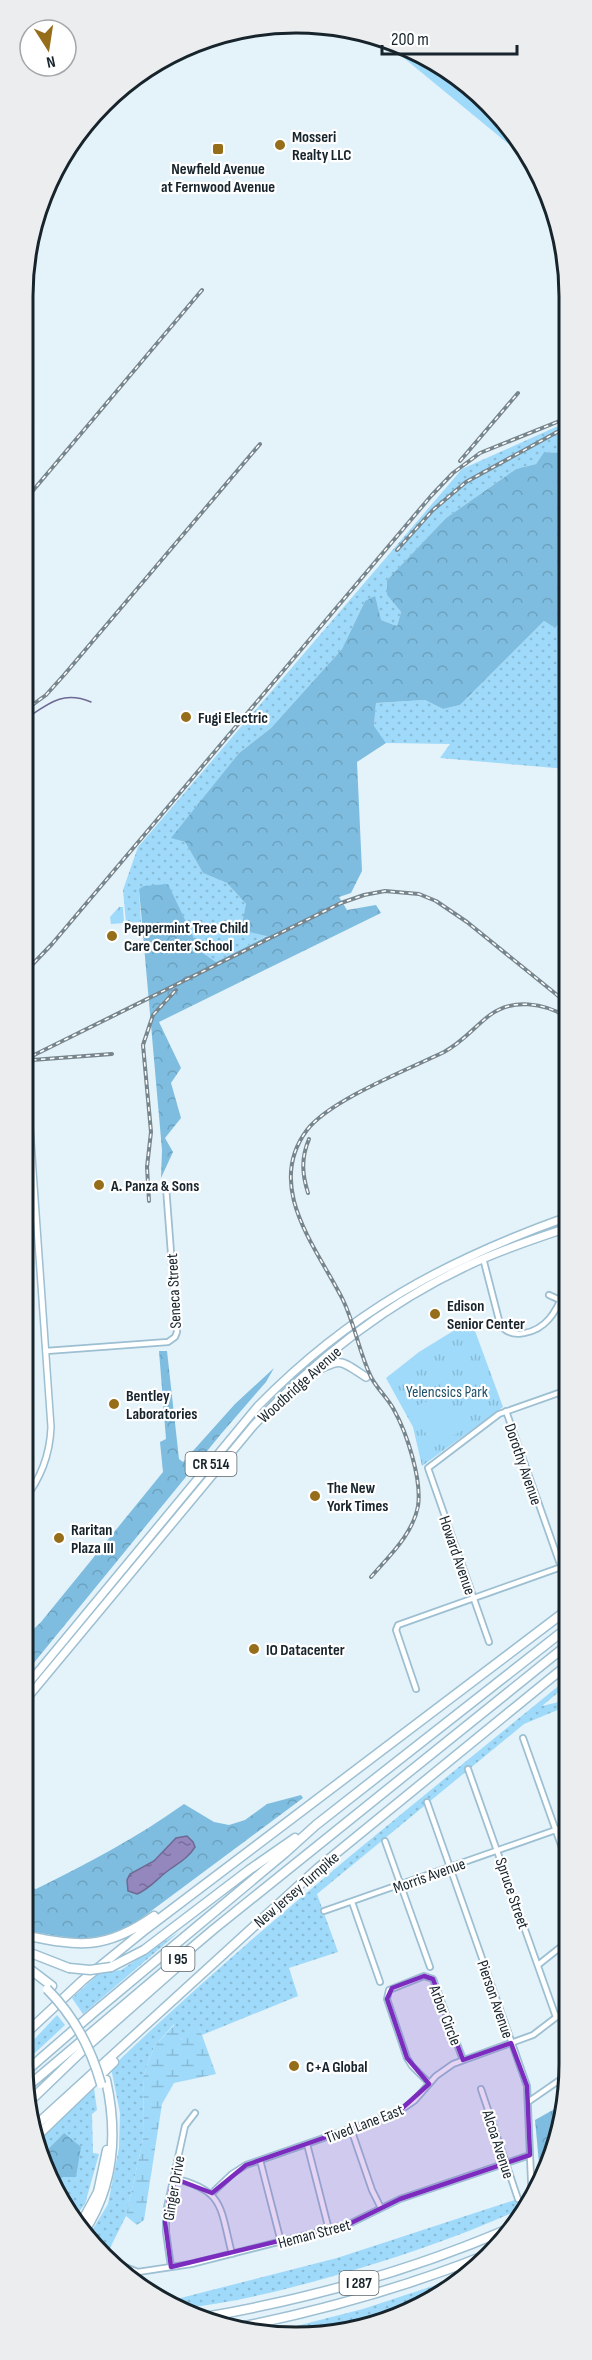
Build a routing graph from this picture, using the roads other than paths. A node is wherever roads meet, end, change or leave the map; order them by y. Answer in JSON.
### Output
{"nodes":[{"id":1,"x":33,"y":1168,"type":"edge"},
{"id":2,"x":166,"y":1187,"type":"dead end"},
{"id":3,"x":559,"y":1220,"type":"edge"},
{"id":4,"x":559,"y":1231,"type":"edge"},
{"id":5,"x":481,"y":1250,"type":"junction"},
{"id":6,"x":484,"y":1259,"type":"junction"},
{"id":7,"x":549,"y":1295,"type":"dead end"},
{"id":8,"x":559,"y":1300,"type":"edge"},
{"id":9,"x":559,"y":1302,"type":"edge"},
{"id":10,"x":46,"y":1351,"type":"junction"},
{"id":11,"x":303,"y":1376,"type":"junction"},
{"id":12,"x":366,"y":1377,"type":"dead end"},
{"id":13,"x":559,"y":1393,"type":"edge"},
{"id":14,"x":506,"y":1411,"type":"junction"},
{"id":15,"x":33,"y":1485,"type":"edge"},
{"id":16,"x":559,"y":1561,"type":"edge"},
{"id":17,"x":559,"y":1568,"type":"edge"},
{"id":18,"x":473,"y":1598,"type":"junction"},
{"id":19,"x":559,"y":1616,"type":"edge"},
{"id":20,"x":559,"y":1634,"type":"edge"},
{"id":21,"x":489,"y":1642,"type":"dead end"},
{"id":22,"x":559,"y":1651,"type":"edge"},
{"id":23,"x":559,"y":1672,"type":"edge"},
{"id":24,"x":33,"y":1678,"type":"edge"},
{"id":25,"x":416,"y":1689,"type":"dead end"},
{"id":26,"x":33,"y":1690,"type":"edge"},
{"id":27,"x":523,"y":1738,"type":"dead end"},
{"id":28,"x":468,"y":1768,"type":"dead end"},
{"id":29,"x":427,"y":1802,"type":"dead end"},
{"id":30,"x":316,"y":1825,"type":"junction"},
{"id":31,"x":559,"y":1829,"type":"edge"},
{"id":32,"x":556,"y":1830,"type":"junction"},
{"id":33,"x":559,"y":1839,"type":"edge"},
{"id":34,"x":385,"y":1841,"type":"dead end"},
{"id":35,"x":498,"y":1850,"type":"junction"},
{"id":36,"x":449,"y":1867,"type":"junction"},
{"id":37,"x":400,"y":1885,"type":"junction"},
{"id":38,"x":352,"y":1902,"type":"junction"},
{"id":39,"x":173,"y":1908,"type":"junction"},
{"id":40,"x":324,"y":1911,"type":"dead end"},
{"id":41,"x":214,"y":1929,"type":"junction"},
{"id":42,"x":33,"y":1937,"type":"edge"},
{"id":43,"x":559,"y":1948,"type":"edge"},
{"id":44,"x":33,"y":1954,"type":"edge"},
{"id":45,"x":538,"y":1965,"type":"junction"},
{"id":46,"x":430,"y":1967,"type":"dead end"},
{"id":47,"x":33,"y":1973,"type":"edge"},
{"id":48,"x":33,"y":1977,"type":"edge"},
{"id":49,"x":380,"y":1982,"type":"dead end"},
{"id":50,"x":50,"y":1987,"type":"junction"},
{"id":51,"x":559,"y":2015,"type":"edge"},
{"id":52,"x":556,"y":2017,"type":"junction"},
{"id":53,"x":33,"y":2026,"type":"edge"},
{"id":54,"x":139,"y":2033,"type":"junction"},
{"id":55,"x":511,"y":2043,"type":"junction"},
{"id":56,"x":463,"y":2060,"type":"junction"},
{"id":57,"x":33,"y":2065,"type":"edge"},
{"id":58,"x":34,"y":2081,"type":"edge"},
{"id":59,"x":104,"y":2082,"type":"junction"},
{"id":60,"x":558,"y":2082,"type":"edge"},
{"id":61,"x":429,"y":2083,"type":"junction"},
{"id":62,"x":481,"y":2089,"type":"dead end"},
{"id":63,"x":35,"y":2096,"type":"edge"},
{"id":64,"x":528,"y":2102,"type":"junction"},
{"id":65,"x":195,"y":2113,"type":"dead end"},
{"id":66,"x":40,"y":2122,"type":"edge"},
{"id":67,"x":351,"y":2129,"type":"junction"},
{"id":68,"x":42,"y":2131,"type":"edge"},
{"id":69,"x":307,"y":2144,"type":"junction"},
{"id":70,"x":530,"y":2155,"type":"junction"},
{"id":71,"x":260,"y":2160,"type":"junction"},
{"id":72,"x":506,"y":2163,"type":"junction"},
{"id":73,"x":173,"y":2178,"type":"junction"},
{"id":74,"x":531,"y":2182,"type":"edge"},
{"id":75,"x":211,"y":2194,"type":"junction"},
{"id":76,"x":518,"y":2199,"type":"dead end"},
{"id":77,"x":381,"y":2208,"type":"junction"},
{"id":78,"x":84,"y":2220,"type":"edge"},
{"id":79,"x":88,"y":2225,"type":"edge"},
{"id":80,"x":329,"y":2230,"type":"junction"},
{"id":81,"x":497,"y":2234,"type":"edge"},
{"id":82,"x":281,"y":2242,"type":"junction"},
{"id":83,"x":232,"y":2254,"type":"junction"},
{"id":84,"x":471,"y":2260,"type":"edge"},
{"id":85,"x":171,"y":2267,"type":"junction"},
{"id":86,"x":132,"y":2270,"type":"edge"},
{"id":87,"x":217,"y":2315,"type":"edge"},
{"id":88,"x":254,"y":2324,"type":"edge"}],
"edges":[{"from":1,"to":10,"type":"street"},
{"from":2,"to":10,"type":"street","name":"Seneca Street"},
{"from":3,"to":5,"type":"main road","name":"Woodbridge Avenue","number":"CR 514"},
{"from":4,"to":6,"type":"main road","name":"Woodbridge Avenue","number":"CR 514"},
{"from":5,"to":6,"type":"street"},
{"from":5,"to":24,"type":"main road","name":"Woodbridge Avenue","number":"CR 514"},
{"from":6,"to":9,"type":"street"},
{"from":6,"to":11,"type":"main road","name":"Woodbridge Avenue","number":"CR 514"},
{"from":7,"to":8,"type":"street"},
{"from":10,"to":15,"type":"street"},
{"from":11,"to":12,"type":"main road"},
{"from":11,"to":26,"type":"main road","name":"Woodbridge Avenue","number":"CR 514"},
{"from":13,"to":14,"type":"street"},
{"from":14,"to":16,"type":"street","name":"Dorothy Avenue"},
{"from":14,"to":18,"type":"street","name":"Howard Avenue"},
{"from":17,"to":18,"type":"street"},
{"from":18,"to":21,"type":"street","name":"Howard Avenue"},
{"from":18,"to":25,"type":"street"},
{"from":19,"to":39,"type":"highway","number":"I 95"},
{"from":20,"to":30,"type":"highway","name":"New Jersey Turnpike","number":"I 95"},
{"from":22,"to":41,"type":"highway","name":"New Jersey Turnpike","number":"I 95"},
{"from":23,"to":54,"type":"highway","name":"New Jersey Turnpike","number":"I 95"},
{"from":27,"to":32,"type":"street"},
{"from":28,"to":35,"type":"street","name":"Spruce Street"},
{"from":29,"to":36,"type":"street","name":"Pierson Avenue"},
{"from":30,"to":44,"type":"highway","bridge":true},
{"from":30,"to":57,"type":"highway","name":"New Jersey Turnpike","number":"I 95"},
{"from":31,"to":32,"type":"street","name":"Morris Avenue"},
{"from":32,"to":33,"type":"street"},
{"from":32,"to":35,"type":"street","name":"Morris Avenue"},
{"from":34,"to":37,"type":"street"},
{"from":35,"to":36,"type":"street","name":"Morris Avenue"},
{"from":35,"to":45,"type":"street","name":"Spruce Street"},
{"from":36,"to":37,"type":"street","name":"Morris Avenue"},
{"from":36,"to":55,"type":"street","name":"Pierson Avenue"},
{"from":37,"to":38,"type":"street","name":"Morris Avenue"},
{"from":37,"to":46,"type":"street"},
{"from":38,"to":40,"type":"street","name":"Morris Avenue"},
{"from":38,"to":49,"type":"street"},
{"from":39,"to":42,"type":"highway"},
{"from":39,"to":53,"type":"highway","number":"I 95"},
{"from":41,"to":58,"type":"highway","name":"New Jersey Turnpike","number":"I 95"},
{"from":41,"to":63,"type":"highway"},
{"from":43,"to":45,"type":"street"},
{"from":45,"to":52,"type":"street","name":"Spruce Street"},
{"from":47,"to":50,"type":"highway"},
{"from":48,"to":50,"type":"highway"},
{"from":50,"to":59,"type":"highway","bridge":true},
{"from":51,"to":52,"type":"street","name":"Tived Lane East"},
{"from":52,"to":55,"type":"street","name":"Tived Lane East"},
{"from":54,"to":66,"type":"highway","name":"New Jersey Turnpike","number":"I 95"},
{"from":54,"to":68,"type":"highway"},
{"from":55,"to":56,"type":"street","name":"Tived Lane East"},
{"from":55,"to":64,"type":"street","name":"Pierson Avenue"},
{"from":56,"to":61,"type":"street","name":"Tived Lane East"},
{"from":56,"to":61,"type":"street","name":"Arbor Circle"},
{"from":59,"to":78,"type":"highway"},
{"from":59,"to":79,"type":"highway"},
{"from":60,"to":64,"type":"street"},
{"from":61,"to":67,"type":"street","name":"Tived Lane East"},
{"from":62,"to":72,"type":"street","name":"Alcoa Avenue"},
{"from":64,"to":70,"type":"street","name":"Pierson Avenue"},
{"from":65,"to":73,"type":"street","name":"Ginger Drive"},
{"from":67,"to":69,"type":"street","name":"Tived Lane East"},
{"from":67,"to":77,"type":"street"},
{"from":69,"to":71,"type":"street","name":"Tived Lane East"},
{"from":69,"to":80,"type":"street"},
{"from":70,"to":72,"type":"street","name":"Heman Street"},
{"from":70,"to":74,"type":"street","name":"Pierson Avenue"},
{"from":71,"to":75,"type":"street","name":"Tived Lane East"},
{"from":71,"to":82,"type":"street"},
{"from":72,"to":76,"type":"street","name":"Alcoa Avenue"},
{"from":72,"to":77,"type":"street","name":"Heman Street"},
{"from":73,"to":75,"type":"street"},
{"from":73,"to":85,"type":"street","name":"Ginger Drive"},
{"from":75,"to":83,"type":"street"},
{"from":77,"to":80,"type":"street","name":"Heman Street"},
{"from":80,"to":82,"type":"street","name":"Heman Street"},
{"from":81,"to":87,"type":"highway","number":"I 287"},
{"from":82,"to":83,"type":"street","name":"Heman Street"},
{"from":83,"to":85,"type":"street","name":"Heman Street"},
{"from":84,"to":88,"type":"highway","number":"I 287"},
{"from":85,"to":86,"type":"street","name":"Heman Street"}]}
